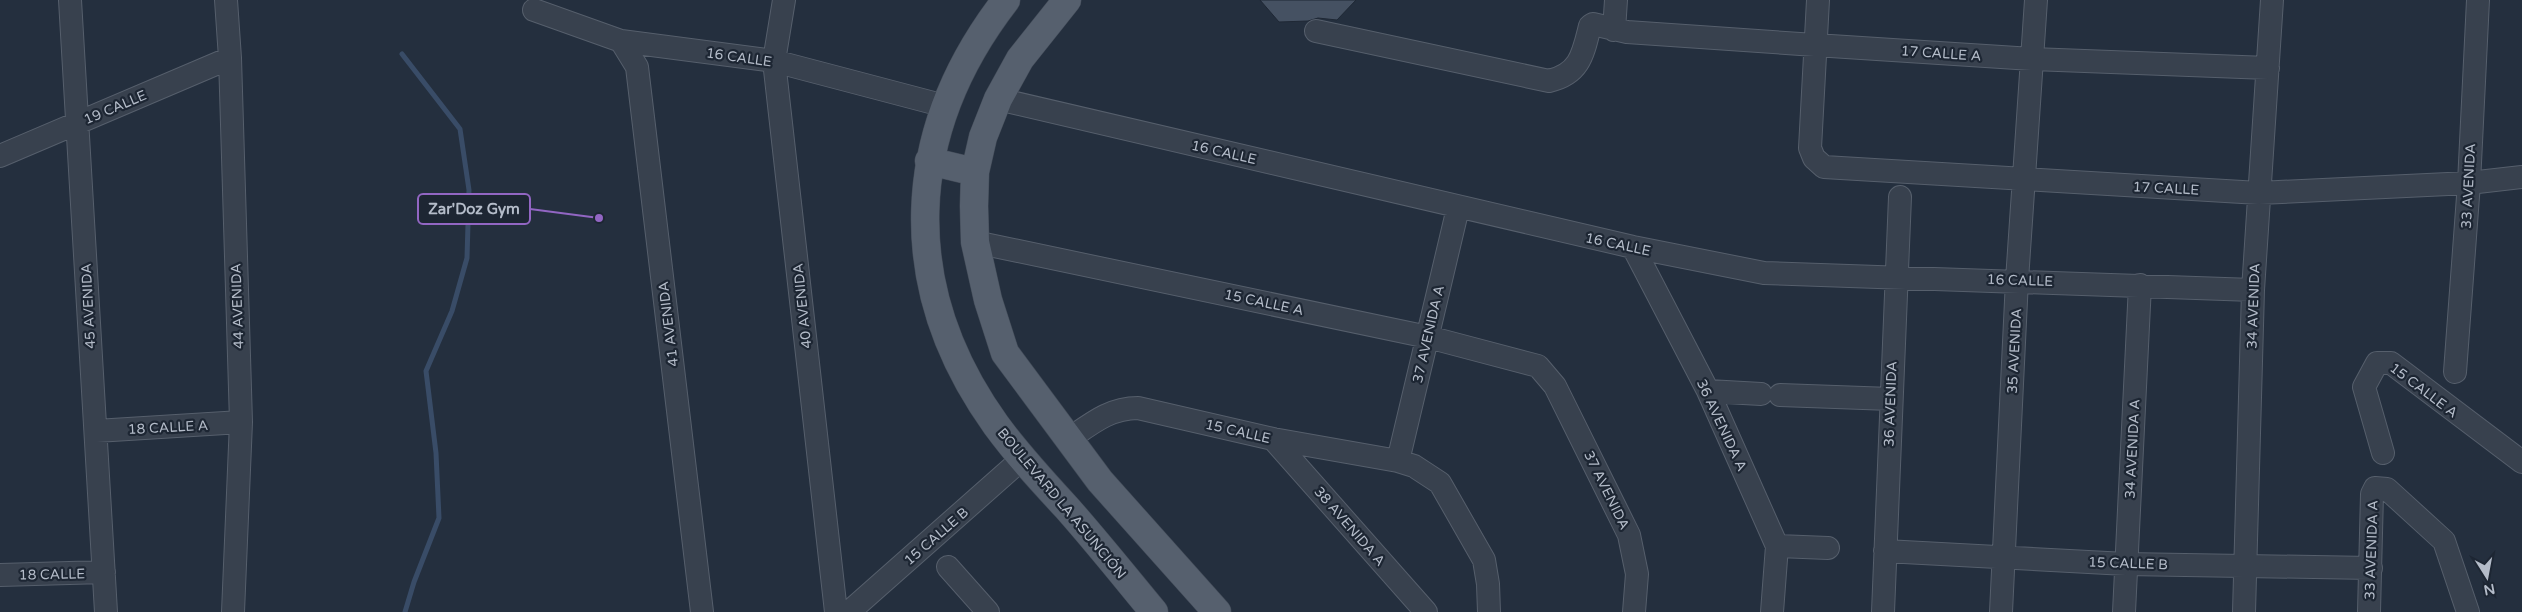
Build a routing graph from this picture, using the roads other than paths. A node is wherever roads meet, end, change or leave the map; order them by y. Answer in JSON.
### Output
{"nodes":[{"id":1,"x":70,"y":0,"type":"edge"},
{"id":2,"x":226,"y":0,"type":"edge"},
{"id":3,"x":784,"y":0,"type":"edge"},
{"id":4,"x":1006,"y":0,"type":"edge"},
{"id":5,"x":1616,"y":0,"type":"edge"},
{"id":6,"x":1818,"y":0,"type":"edge"},
{"id":7,"x":2036,"y":0,"type":"edge"},
{"id":8,"x":2272,"y":0,"type":"edge"},
{"id":9,"x":2478,"y":0,"type":"edge"},
{"id":10,"x":1058,"y":3,"type":"edge"},
{"id":11,"x":534,"y":10,"type":"dead end"},
{"id":12,"x":1614,"y":30,"type":"junction"},
{"id":13,"x":1316,"y":31,"type":"dead end"},
{"id":14,"x":621,"y":41,"type":"junction"},
{"id":15,"x":1815,"y":45,"type":"junction"},
{"id":16,"x":230,"y":58,"type":"junction"},
{"id":17,"x":2032,"y":59,"type":"junction"},
{"id":18,"x":774,"y":61,"type":"junction"},
{"id":19,"x":2268,"y":68,"type":"junction"},
{"id":20,"x":998,"y":98,"type":"junction"},
{"id":21,"x":944,"y":106,"type":"junction"},
{"id":22,"x":78,"y":123,"type":"junction"},
{"id":23,"x":0,"y":156,"type":"edge"},
{"id":24,"x":929,"y":161,"type":"junction"},
{"id":25,"x":975,"y":172,"type":"junction"},
{"id":26,"x":2522,"y":177,"type":"edge"},
{"id":27,"x":2024,"y":180,"type":"junction"},
{"id":28,"x":2469,"y":183,"type":"junction"},
{"id":29,"x":2259,"y":193,"type":"junction"},
{"id":30,"x":1900,"y":197,"type":"dead end"},
{"id":31,"x":1458,"y":208,"type":"junction"},
{"id":32,"x":976,"y":242,"type":"junction"},
{"id":33,"x":1632,"y":247,"type":"junction"},
{"id":34,"x":1896,"y":276,"type":"junction"},
{"id":35,"x":2017,"y":280,"type":"junction"},
{"id":36,"x":2140,"y":285,"type":"junction"},
{"id":37,"x":2252,"y":290,"type":"junction"},
{"id":38,"x":1428,"y":337,"type":"junction"},
{"id":39,"x":2455,"y":372,"type":"dead end"},
{"id":40,"x":1548,"y":376,"type":"joint"},
{"id":41,"x":1708,"y":391,"type":"junction"},
{"id":42,"x":1890,"y":399,"type":"junction"},
{"id":43,"x":241,"y":422,"type":"junction"},
{"id":44,"x":96,"y":431,"type":"junction"},
{"id":45,"x":1069,"y":439,"type":"junction"},
{"id":46,"x":1273,"y":439,"type":"junction"},
{"id":47,"x":2383,"y":453,"type":"dead end"},
{"id":48,"x":1022,"y":460,"type":"junction"},
{"id":49,"x":2522,"y":462,"type":"edge"},
{"id":50,"x":1406,"y":464,"type":"junction"},
{"id":51,"x":1100,"y":481,"type":"junction"},
{"id":52,"x":1068,"y":509,"type":"junction"},
{"id":53,"x":1777,"y":546,"type":"junction"},
{"id":54,"x":1828,"y":548,"type":"dead end"},
{"id":55,"x":1885,"y":551,"type":"junction"},
{"id":56,"x":2003,"y":557,"type":"junction"},
{"id":57,"x":2126,"y":564,"type":"junction"},
{"id":58,"x":2244,"y":565,"type":"junction"},
{"id":59,"x":948,"y":567,"type":"dead end"},
{"id":60,"x":2371,"y":568,"type":"junction"},
{"id":61,"x":104,"y":572,"type":"junction"},
{"id":62,"x":0,"y":575,"type":"edge"},
{"id":63,"x":106,"y":612,"type":"edge"},
{"id":64,"x":232,"y":612,"type":"edge"},
{"id":65,"x":702,"y":612,"type":"edge"},
{"id":66,"x":836,"y":612,"type":"edge"},
{"id":67,"x":849,"y":612,"type":"edge"},
{"id":68,"x":988,"y":612,"type":"edge"},
{"id":69,"x":1154,"y":612,"type":"edge"},
{"id":70,"x":1217,"y":612,"type":"edge"},
{"id":71,"x":1426,"y":612,"type":"edge"},
{"id":72,"x":1489,"y":612,"type":"edge"},
{"id":73,"x":1634,"y":612,"type":"edge"},
{"id":74,"x":1772,"y":612,"type":"edge"},
{"id":75,"x":1883,"y":612,"type":"edge"},
{"id":76,"x":2001,"y":612,"type":"edge"},
{"id":77,"x":2124,"y":612,"type":"edge"},
{"id":78,"x":2244,"y":612,"type":"edge"},
{"id":79,"x":2369,"y":612,"type":"edge"},
{"id":80,"x":2468,"y":612,"type":"edge"}],
"edges":[{"from":1,"to":22,"type":"street","name":"45 AVENIDA"},
{"from":2,"to":16,"type":"street","name":"44 AVENIDA"},
{"from":3,"to":18,"type":"street","name":"40 AVENIDA"},
{"from":4,"to":21,"type":"main road","name":"BOULEVARD LA ASUNCIÓN"},
{"from":5,"to":12,"type":"street"},
{"from":6,"to":15,"type":"street"},
{"from":7,"to":17,"type":"street","name":"35 AVENIDA"},
{"from":8,"to":19,"type":"street","name":"34 AVENIDA"},
{"from":9,"to":28,"type":"street","name":"33 AVENIDA"},
{"from":10,"to":20,"type":"main road"},
{"from":11,"to":14,"type":"street","name":"16 CALLE"},
{"from":12,"to":13,"type":"street","name":"17 CALLE A"},
{"from":12,"to":15,"type":"street","name":"17 CALLE A"},
{"from":14,"to":18,"type":"street","name":"16 CALLE"},
{"from":14,"to":65,"type":"street","name":"41 AVENIDA"},
{"from":15,"to":17,"type":"street","name":"17 CALLE A"},
{"from":15,"to":27,"type":"street","name":"17 CALLE"},
{"from":16,"to":22,"type":"street","name":"19 CALLE"},
{"from":16,"to":43,"type":"street","name":"44 AVENIDA"},
{"from":17,"to":19,"type":"street","name":"17 CALLE A"},
{"from":17,"to":27,"type":"street","name":"35 AVENIDA"},
{"from":18,"to":21,"type":"street","name":"16 CALLE"},
{"from":18,"to":66,"type":"street","name":"40 AVENIDA"},
{"from":19,"to":29,"type":"street","name":"34 AVENIDA"},
{"from":20,"to":25,"type":"main road"},
{"from":20,"to":31,"type":"street","name":"16 CALLE"},
{"from":21,"to":24,"type":"main road","name":"BOULEVARD LA ASUNCIÓN"},
{"from":22,"to":23,"type":"street","name":"19 CALLE"},
{"from":22,"to":44,"type":"street","name":"45 AVENIDA"},
{"from":24,"to":25,"type":"main road"},
{"from":24,"to":48,"type":"main road","name":"BOULEVARD LA ASUNCIÓN"},
{"from":25,"to":32,"type":"main road"},
{"from":26,"to":28,"type":"street","name":"17 CALLE"},
{"from":27,"to":29,"type":"street","name":"17 CALLE"},
{"from":27,"to":35,"type":"street","name":"35 AVENIDA"},
{"from":28,"to":29,"type":"street","name":"17 CALLE"},
{"from":28,"to":39,"type":"street","name":"33 AVENIDA"},
{"from":29,"to":37,"type":"street","name":"34 AVENIDA"},
{"from":30,"to":34,"type":"street","name":"36 AVENIDA"},
{"from":31,"to":33,"type":"street","name":"16 CALLE"},
{"from":31,"to":38,"type":"street","name":"37 AVENIDA A"},
{"from":32,"to":38,"type":"street","name":"15 CALLE A"},
{"from":32,"to":45,"type":"main road"},
{"from":33,"to":34,"type":"street","name":"16 CALLE"},
{"from":33,"to":41,"type":"street","name":"36 AVENIDA A"},
{"from":34,"to":35,"type":"street","name":"16 CALLE"},
{"from":34,"to":42,"type":"street","name":"36 AVENIDA"},
{"from":35,"to":36,"type":"street","name":"16 CALLE"},
{"from":35,"to":56,"type":"street","name":"35 AVENIDA"},
{"from":36,"to":37,"type":"street","name":"16 CALLE"},
{"from":36,"to":57,"type":"street","name":"34 AVENIDA A"},
{"from":37,"to":58,"type":"street","name":"34 AVENIDA"},
{"from":38,"to":40,"type":"street","name":"15 CALLE A"},
{"from":38,"to":50,"type":"street","name":"37 AVENIDA A"},
{"from":40,"to":73,"type":"street","name":"37 AVENIDA"},
{"from":41,"to":42,"type":"street"},
{"from":41,"to":53,"type":"street","name":"36 AVENIDA A"},
{"from":42,"to":55,"type":"street","name":"36 AVENIDA"},
{"from":43,"to":44,"type":"street","name":"18 CALLE A"},
{"from":43,"to":64,"type":"street","name":"44 AVENIDA"},
{"from":44,"to":61,"type":"street","name":"45 AVENIDA"},
{"from":45,"to":46,"type":"street","name":"15 CALLE"},
{"from":45,"to":51,"type":"main road"},
{"from":46,"to":50,"type":"street","name":"15 CALLE"},
{"from":46,"to":71,"type":"street","name":"38 AVENIDA A"},
{"from":47,"to":49,"type":"street","name":"15 CALLE A"},
{"from":48,"to":52,"type":"main road","name":"BOULEVARD LA ASUNCIÓN"},
{"from":48,"to":67,"type":"street","name":"15 CALLE B"},
{"from":50,"to":72,"type":"street"},
{"from":51,"to":52,"type":"main road"},
{"from":51,"to":70,"type":"main road"},
{"from":52,"to":69,"type":"main road","name":"BOULEVARD LA ASUNCIÓN"},
{"from":53,"to":54,"type":"street"},
{"from":53,"to":74,"type":"street","name":"36 AVENIDA A"},
{"from":55,"to":56,"type":"street","name":"15 CALLE B"},
{"from":55,"to":75,"type":"street","name":"36 AVENIDA"},
{"from":56,"to":57,"type":"street","name":"15 CALLE B"},
{"from":56,"to":76,"type":"street","name":"35 AVENIDA"},
{"from":57,"to":58,"type":"street","name":"15 CALLE B"},
{"from":57,"to":77,"type":"street","name":"34 AVENIDA A"},
{"from":58,"to":60,"type":"street","name":"15 CALLE B"},
{"from":58,"to":78,"type":"street","name":"34 AVENIDA"},
{"from":59,"to":68,"type":"street"},
{"from":60,"to":79,"type":"street","name":"33 AVENIDA A"},
{"from":60,"to":80,"type":"street","name":"33 AVENIDA A"},
{"from":61,"to":62,"type":"street","name":"18 CALLE"},
{"from":61,"to":63,"type":"street","name":"45 AVENIDA"}]}
